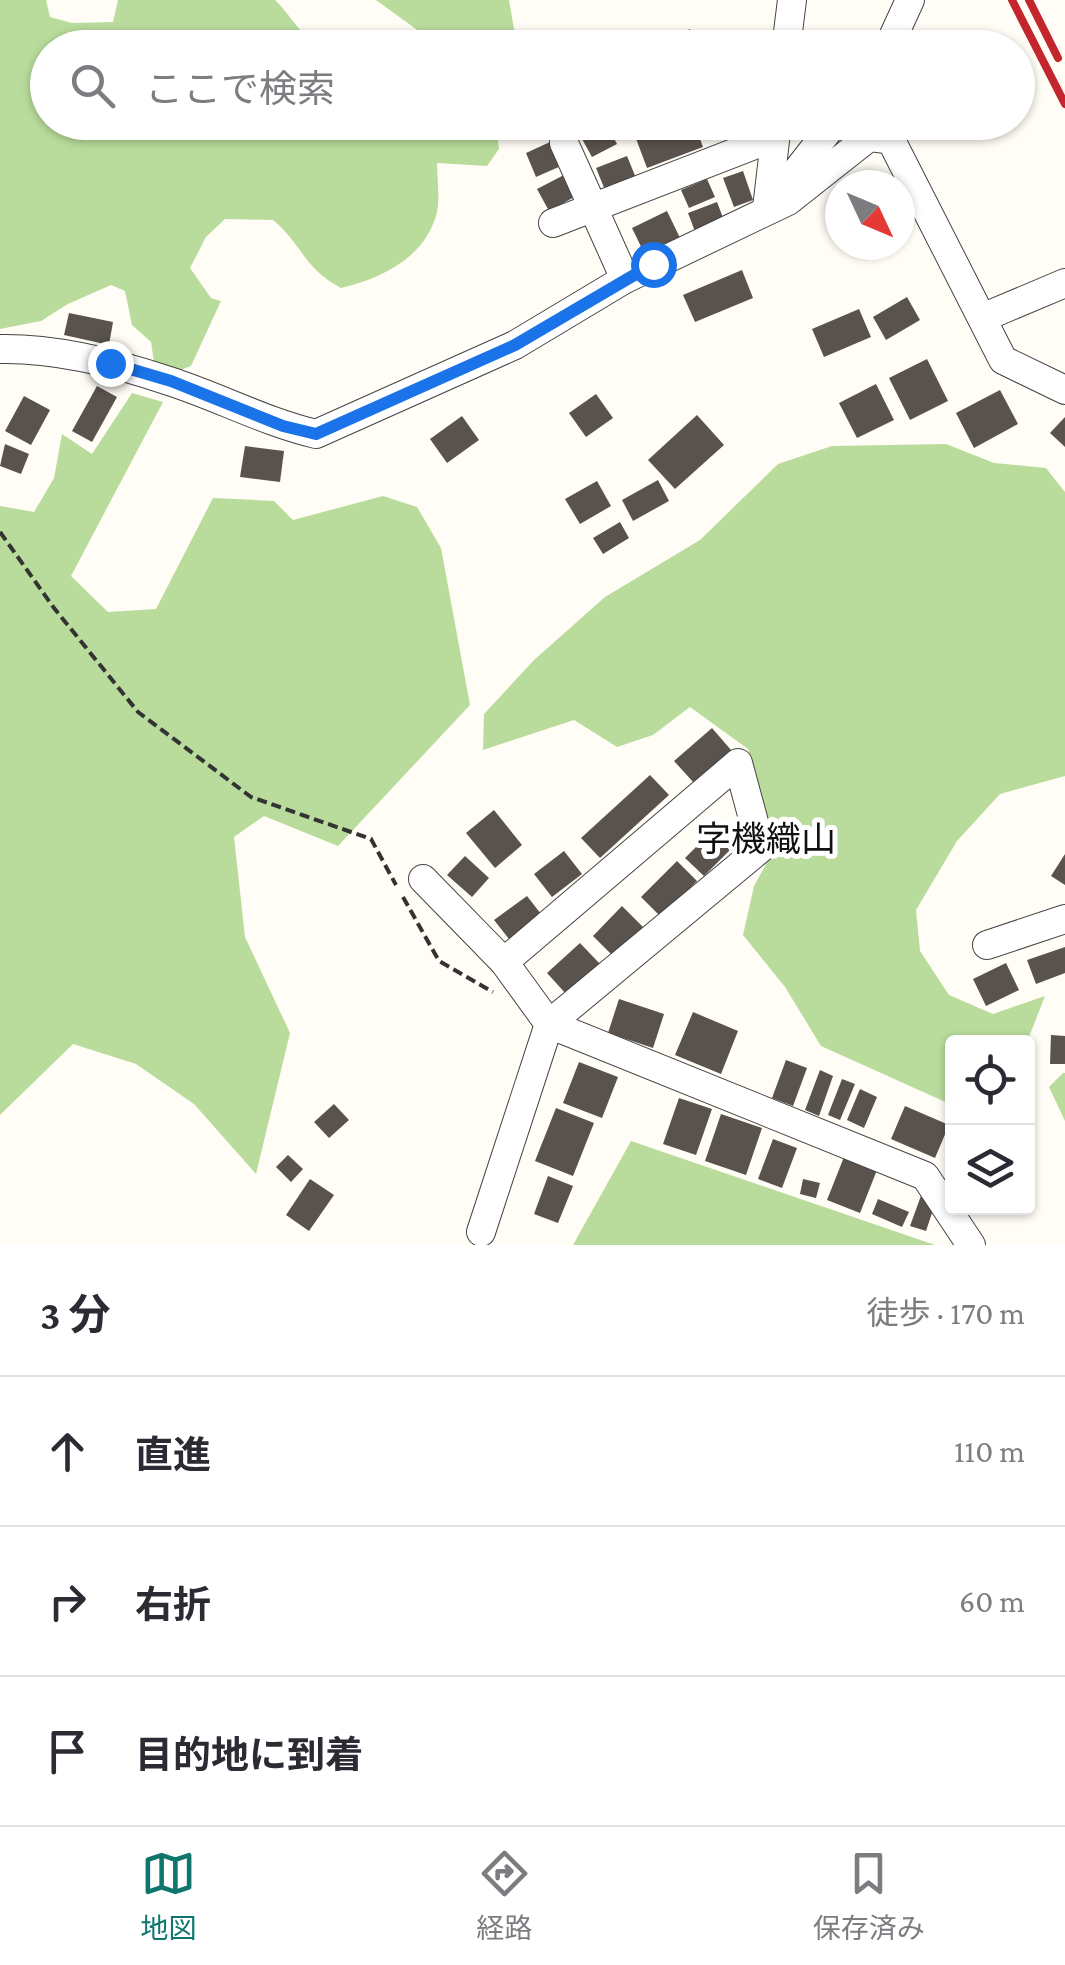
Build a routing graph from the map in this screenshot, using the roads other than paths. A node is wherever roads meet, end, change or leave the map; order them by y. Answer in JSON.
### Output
{"nodes":[{"id":1,"x":792,"y":0,"type":"edge"},
{"id":2,"x":910,"y":0,"type":"edge"},
{"id":3,"x":788,"y":30,"type":"edge"},
{"id":4,"x":896,"y":30,"type":"edge"},
{"id":5,"x":752,"y":140,"type":"edge"},
{"id":6,"x":775,"y":140,"type":"edge"},
{"id":7,"x":821,"y":140,"type":"edge"},
{"id":8,"x":865,"y":140,"type":"edge"},
{"id":9,"x":890,"y":140,"type":"edge"},
{"id":10,"x":564,"y":142,"type":"dead end"},
{"id":11,"x":591,"y":207,"type":"junction"},
{"id":12,"x":767,"y":208,"type":"junction"},
{"id":13,"x":553,"y":223,"type":"dead end"},
{"id":14,"x":625,"y":278,"type":"junction"},
{"id":15,"x":1054,"y":288,"type":"edge"},
{"id":16,"x":982,"y":318,"type":"junction"},
{"id":17,"x":0,"y":349,"type":"edge"},
{"id":18,"x":1065,"y":390,"type":"edge"},
{"id":19,"x":424,"y":879,"type":"dead end"},
{"id":20,"x":1065,"y":919,"type":"edge"},
{"id":21,"x":987,"y":945,"type":"dead end"},
{"id":22,"x":504,"y":962,"type":"junction"},
{"id":23,"x":549,"y":1024,"type":"junction"},
{"id":24,"x":481,"y":1232,"type":"dead end"},
{"id":25,"x":971,"y":1245,"type":"edge"}],
"edges":[{"from":1,"to":3,"type":"street"},
{"from":2,"to":4,"type":"street"},
{"from":5,"to":11,"type":"street"},
{"from":6,"to":12,"type":"street"},
{"from":7,"to":12,"type":"street"},
{"from":8,"to":12,"type":"street"},
{"from":9,"to":16,"type":"street"},
{"from":10,"to":11,"type":"street"},
{"from":11,"to":13,"type":"street"},
{"from":11,"to":14,"type":"street"},
{"from":12,"to":14,"type":"street"},
{"from":14,"to":17,"type":"street"},
{"from":15,"to":16,"type":"street"},
{"from":16,"to":18,"type":"street"},
{"from":19,"to":22,"type":"street"},
{"from":20,"to":21,"type":"street"},
{"from":22,"to":23,"type":"street"},
{"from":22,"to":23,"type":"street"},
{"from":23,"to":24,"type":"street"},
{"from":23,"to":25,"type":"street"}]}
